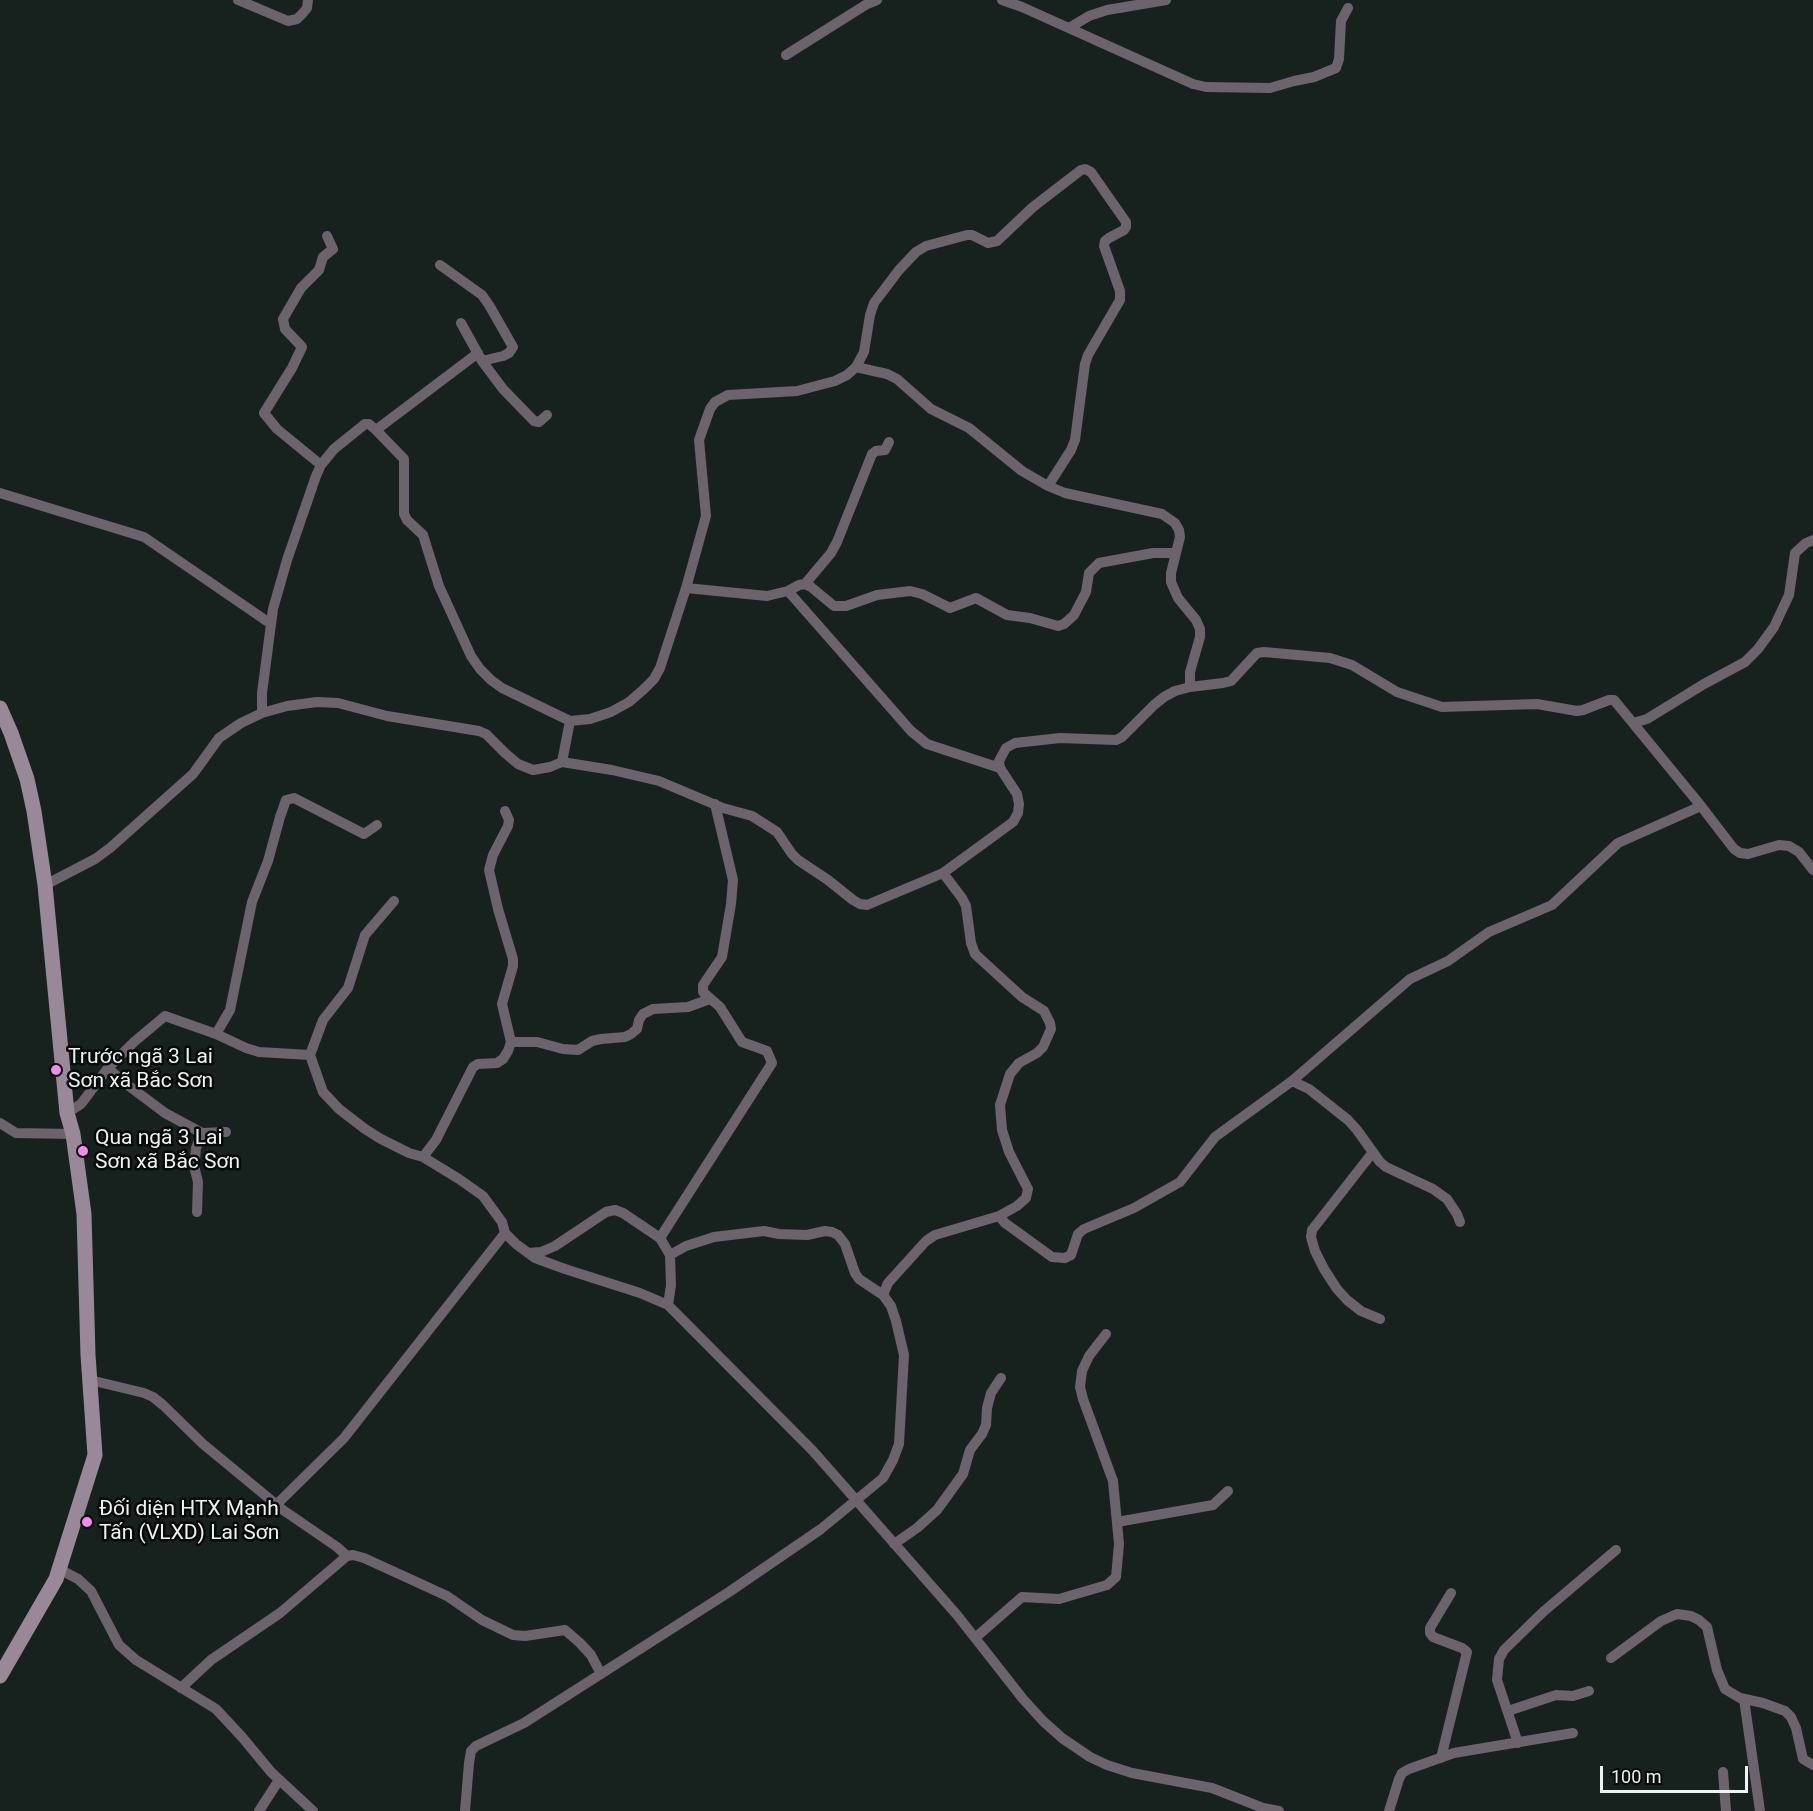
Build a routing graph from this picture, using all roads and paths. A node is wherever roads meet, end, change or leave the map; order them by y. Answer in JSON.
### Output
{"nodes":[{"id":1,"x":238,"y":0,"type":"edge"},
{"id":2,"x":308,"y":0,"type":"edge"},
{"id":3,"x":877,"y":0,"type":"edge"},
{"id":4,"x":1002,"y":0,"type":"edge"},
{"id":5,"x":1166,"y":0,"type":"edge"},
{"id":6,"x":1348,"y":8,"type":"dead end"},
{"id":7,"x":1070,"y":28,"type":"junction"},
{"id":8,"x":786,"y":55,"type":"dead end"},
{"id":9,"x":327,"y":236,"type":"dead end"},
{"id":10,"x":440,"y":265,"type":"dead end"},
{"id":11,"x":461,"y":323,"type":"dead end"},
{"id":12,"x":480,"y":357,"type":"junction"},
{"id":13,"x":856,"y":367,"type":"junction"},
{"id":14,"x":547,"y":415,"type":"dead end"},
{"id":15,"x":376,"y":430,"type":"junction"},
{"id":16,"x":889,"y":442,"type":"dead end"},
{"id":17,"x":321,"y":465,"type":"junction"},
{"id":18,"x":1048,"y":486,"type":"junction"},
{"id":19,"x":0,"y":493,"type":"edge"},
{"id":20,"x":1813,"y":540,"type":"edge"},
{"id":21,"x":1176,"y":553,"type":"junction"},
{"id":22,"x":805,"y":584,"type":"junction"},
{"id":23,"x":686,"y":588,"type":"junction"},
{"id":24,"x":788,"y":591,"type":"junction"},
{"id":25,"x":271,"y":624,"type":"junction"},
{"id":26,"x":1190,"y":687,"type":"junction"},
{"id":27,"x":0,"y":708,"type":"edge"},
{"id":28,"x":262,"y":713,"type":"junction"},
{"id":29,"x":570,"y":721,"type":"junction"},
{"id":30,"x":1633,"y":723,"type":"junction"},
{"id":31,"x":562,"y":762,"type":"junction"},
{"id":32,"x":1000,"y":768,"type":"junction"},
{"id":33,"x":715,"y":804,"type":"junction"},
{"id":34,"x":1701,"y":806,"type":"junction"},
{"id":35,"x":505,"y":812,"type":"dead end"},
{"id":36,"x":377,"y":825,"type":"dead end"},
{"id":37,"x":1813,"y":870,"type":"edge"},
{"id":38,"x":942,"y":873,"type":"junction"},
{"id":39,"x":45,"y":885,"type":"junction"},
{"id":40,"x":394,"y":901,"type":"dead end"},
{"id":41,"x":710,"y":999,"type":"junction"},
{"id":42,"x":216,"y":1034,"type":"junction"},
{"id":43,"x":511,"y":1042,"type":"junction"},
{"id":44,"x":310,"y":1055,"type":"junction"},
{"id":45,"x":108,"y":1068,"type":"junction"},
{"id":46,"x":1292,"y":1081,"type":"junction"},
{"id":47,"x":67,"y":1113,"type":"junction"},
{"id":48,"x":0,"y":1123,"type":"edge"},
{"id":49,"x":226,"y":1132,"type":"dead end"},
{"id":50,"x":202,"y":1133,"type":"junction"},
{"id":51,"x":74,"y":1134,"type":"junction"},
{"id":52,"x":1373,"y":1152,"type":"junction"},
{"id":53,"x":423,"y":1157,"type":"junction"},
{"id":54,"x":196,"y":1212,"type":"dead end"},
{"id":55,"x":999,"y":1216,"type":"junction"},
{"id":56,"x":1460,"y":1222,"type":"dead end"},
{"id":57,"x":506,"y":1233,"type":"junction"},
{"id":58,"x":660,"y":1238,"type":"junction"},
{"id":59,"x":528,"y":1253,"type":"junction"},
{"id":60,"x":670,"y":1255,"type":"junction"},
{"id":61,"x":883,"y":1295,"type":"junction"},
{"id":62,"x":668,"y":1305,"type":"junction"},
{"id":63,"x":1380,"y":1319,"type":"dead end"},
{"id":64,"x":1106,"y":1334,"type":"dead end"},
{"id":65,"x":1002,"y":1378,"type":"dead end"},
{"id":66,"x":90,"y":1380,"type":"junction"},
{"id":67,"x":1228,"y":1491,"type":"dead end"},
{"id":68,"x":857,"y":1500,"type":"junction"},
{"id":69,"x":276,"y":1505,"type":"junction"},
{"id":70,"x":1117,"y":1522,"type":"junction"},
{"id":71,"x":894,"y":1544,"type":"junction"},
{"id":72,"x":1616,"y":1550,"type":"dead end"},
{"id":73,"x":347,"y":1556,"type":"junction"},
{"id":74,"x":59,"y":1569,"type":"junction"},
{"id":75,"x":1451,"y":1593,"type":"dead end"},
{"id":76,"x":975,"y":1638,"type":"junction"},
{"id":77,"x":1611,"y":1658,"type":"dead end"},
{"id":78,"x":601,"y":1674,"type":"junction"},
{"id":79,"x":0,"y":1675,"type":"edge"},
{"id":80,"x":181,"y":1688,"type":"junction"},
{"id":81,"x":1589,"y":1691,"type":"dead end"},
{"id":82,"x":1744,"y":1699,"type":"junction"},
{"id":83,"x":1508,"y":1711,"type":"junction"},
{"id":84,"x":1573,"y":1733,"type":"dead end"},
{"id":85,"x":1518,"y":1743,"type":"junction"},
{"id":86,"x":1441,"y":1758,"type":"junction"},
{"id":87,"x":1813,"y":1766,"type":"edge"},
{"id":88,"x":1723,"y":1772,"type":"dead end"},
{"id":89,"x":279,"y":1780,"type":"junction"},
{"id":90,"x":259,"y":1811,"type":"edge"},
{"id":91,"x":313,"y":1811,"type":"edge"},
{"id":92,"x":465,"y":1811,"type":"edge"},
{"id":93,"x":1279,"y":1811,"type":"edge"},
{"id":94,"x":1389,"y":1811,"type":"edge"},
{"id":95,"x":1726,"y":1811,"type":"edge"},
{"id":96,"x":1760,"y":1811,"type":"edge"}],
"edges":[{"from":1,"to":2,"type":"street"},
{"from":3,"to":8,"type":"street"},
{"from":4,"to":7,"type":"street"},
{"from":5,"to":7,"type":"street"},
{"from":6,"to":7,"type":"street"},
{"from":9,"to":17,"type":"street"},
{"from":10,"to":12,"type":"street"},
{"from":11,"to":12,"type":"street"},
{"from":12,"to":14,"type":"street"},
{"from":12,"to":15,"type":"street"},
{"from":13,"to":18,"type":"street"},
{"from":13,"to":18,"type":"street"},
{"from":13,"to":23,"type":"street"},
{"from":15,"to":17,"type":"street"},
{"from":15,"to":29,"type":"street"},
{"from":16,"to":22,"type":"street"},
{"from":17,"to":25,"type":"street"},
{"from":18,"to":21,"type":"street"},
{"from":19,"to":25,"type":"street"},
{"from":20,"to":30,"type":"street"},
{"from":21,"to":22,"type":"street"},
{"from":21,"to":26,"type":"street"},
{"from":22,"to":24,"type":"street"},
{"from":23,"to":24,"type":"street"},
{"from":23,"to":29,"type":"street"},
{"from":24,"to":32,"type":"street"},
{"from":25,"to":28,"type":"street"},
{"from":26,"to":30,"type":"street"},
{"from":26,"to":32,"type":"street"},
{"from":27,"to":39,"type":"street"},
{"from":28,"to":31,"type":"street"},
{"from":28,"to":39,"type":"street"},
{"from":29,"to":31,"type":"street"},
{"from":30,"to":34,"type":"street"},
{"from":31,"to":33,"type":"street"},
{"from":32,"to":38,"type":"street"},
{"from":33,"to":38,"type":"street"},
{"from":33,"to":41,"type":"street"},
{"from":34,"to":37,"type":"street"},
{"from":34,"to":46,"type":"street"},
{"from":35,"to":43,"type":"street"},
{"from":36,"to":42,"type":"street"},
{"from":38,"to":55,"type":"street"},
{"from":39,"to":47,"type":"street"},
{"from":40,"to":44,"type":"street"},
{"from":41,"to":43,"type":"street"},
{"from":41,"to":58,"type":"street"},
{"from":42,"to":44,"type":"street"},
{"from":42,"to":45,"type":"street"},
{"from":43,"to":53,"type":"street"},
{"from":44,"to":53,"type":"street"},
{"from":45,"to":47,"type":"street"},
{"from":45,"to":50,"type":"street"},
{"from":46,"to":52,"type":"street"},
{"from":46,"to":55,"type":"street"},
{"from":47,"to":51,"type":"street"},
{"from":48,"to":51,"type":"street"},
{"from":49,"to":50,"type":"street"},
{"from":50,"to":54,"type":"street"},
{"from":51,"to":66,"type":"street"},
{"from":52,"to":56,"type":"street"},
{"from":52,"to":63,"type":"street"},
{"from":53,"to":57,"type":"street"},
{"from":55,"to":61,"type":"street"},
{"from":57,"to":59,"type":"street"},
{"from":57,"to":69,"type":"street"},
{"from":58,"to":59,"type":"street"},
{"from":58,"to":60,"type":"street"},
{"from":59,"to":62,"type":"street"},
{"from":60,"to":61,"type":"street"},
{"from":60,"to":62,"type":"street"},
{"from":61,"to":68,"type":"street"},
{"from":62,"to":68,"type":"street"},
{"from":64,"to":70,"type":"street"},
{"from":65,"to":71,"type":"street"},
{"from":66,"to":69,"type":"street"},
{"from":66,"to":74,"type":"street"},
{"from":67,"to":70,"type":"street"},
{"from":68,"to":71,"type":"street"},
{"from":68,"to":78,"type":"street"},
{"from":69,"to":73,"type":"street"},
{"from":70,"to":76,"type":"street"},
{"from":71,"to":76,"type":"street"},
{"from":72,"to":83,"type":"street"},
{"from":73,"to":78,"type":"street"},
{"from":73,"to":80,"type":"street"},
{"from":74,"to":79,"type":"street"},
{"from":74,"to":80,"type":"street"},
{"from":75,"to":86,"type":"street"},
{"from":76,"to":93,"type":"street"},
{"from":77,"to":82,"type":"street"},
{"from":78,"to":92,"type":"street"},
{"from":80,"to":89,"type":"street"},
{"from":81,"to":83,"type":"street"},
{"from":82,"to":87,"type":"street"},
{"from":82,"to":96,"type":"street"},
{"from":83,"to":85,"type":"street"},
{"from":84,"to":85,"type":"street"},
{"from":85,"to":86,"type":"street"},
{"from":86,"to":94,"type":"street"},
{"from":88,"to":95,"type":"street"},
{"from":89,"to":90,"type":"street"},
{"from":89,"to":91,"type":"street"}]}
